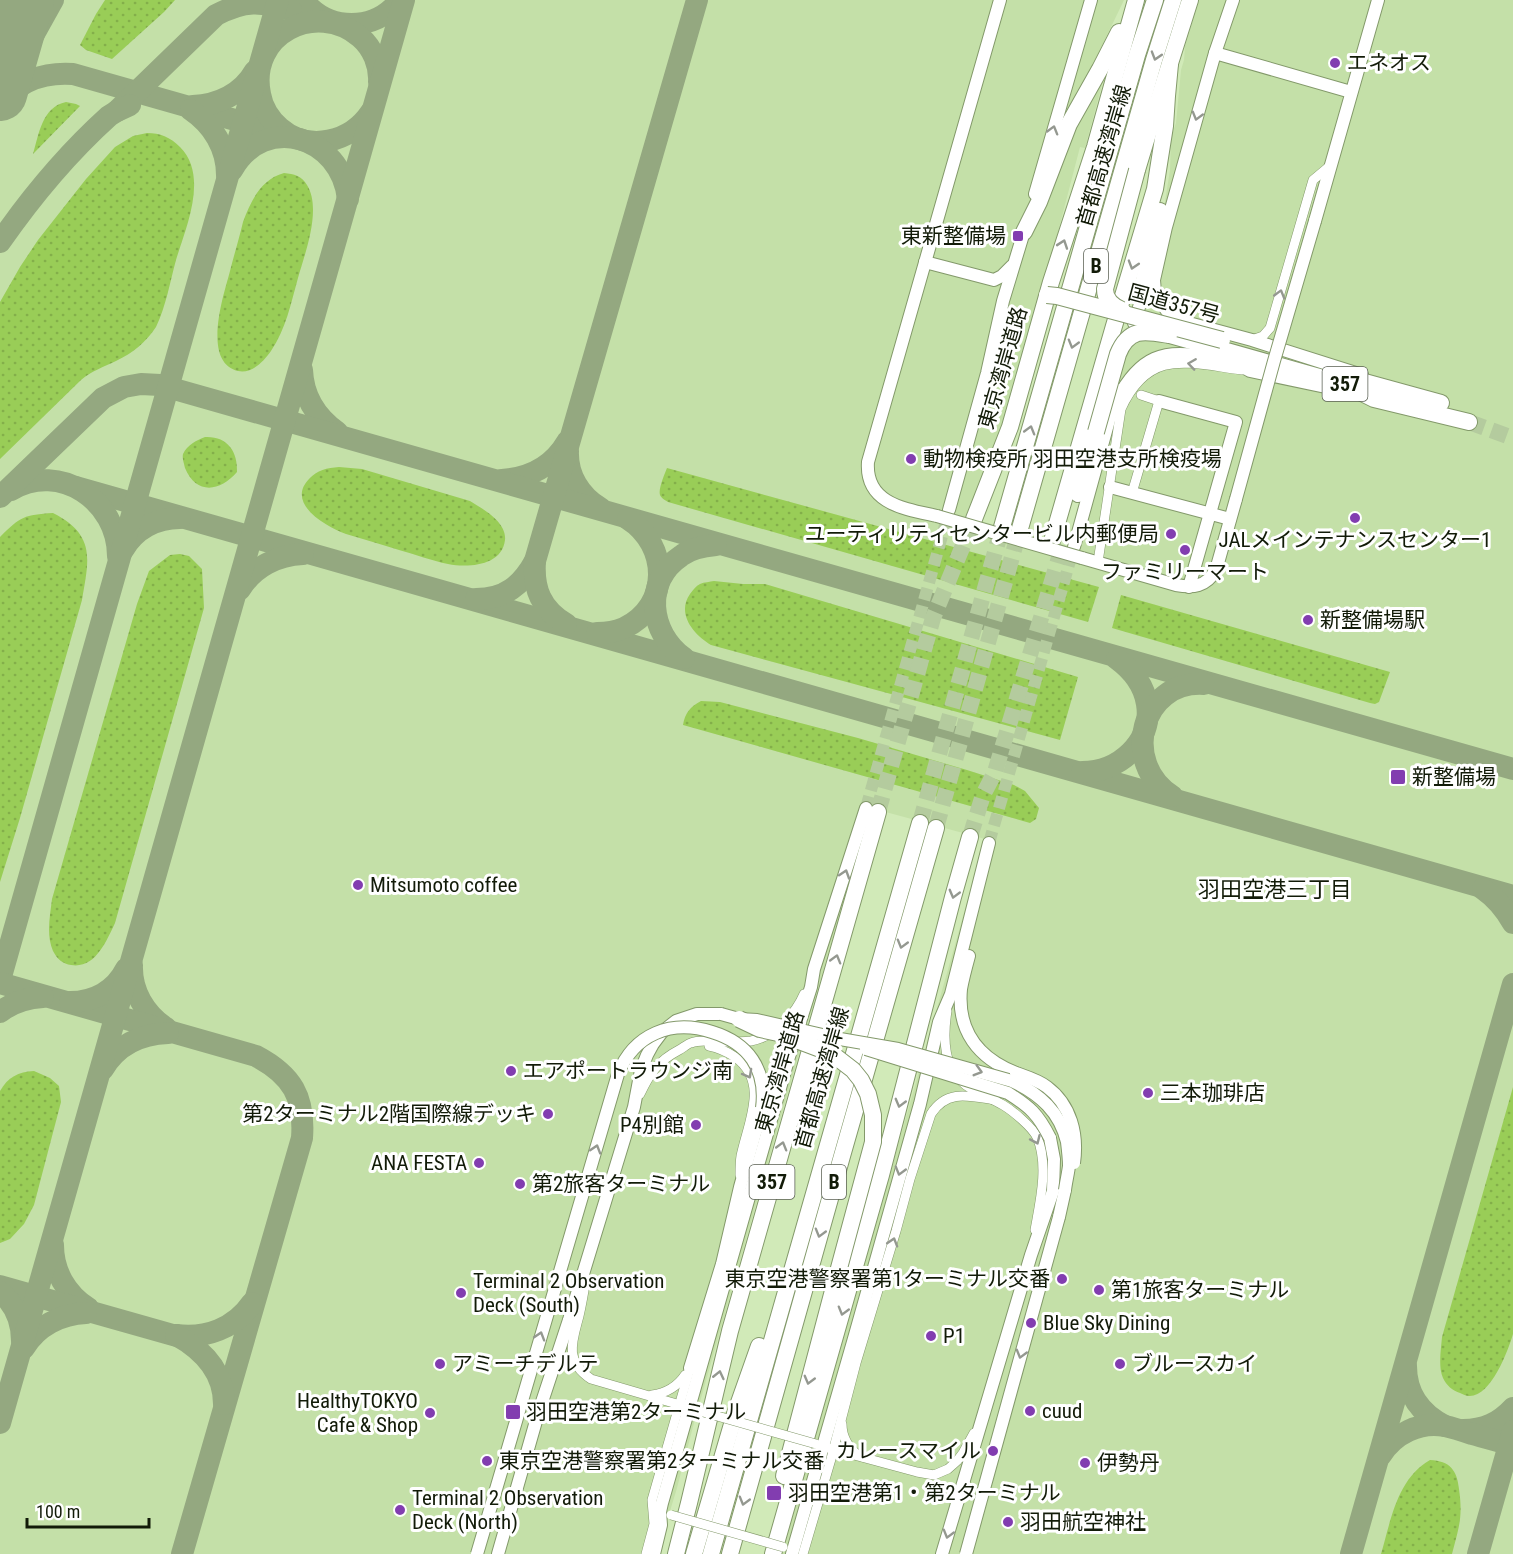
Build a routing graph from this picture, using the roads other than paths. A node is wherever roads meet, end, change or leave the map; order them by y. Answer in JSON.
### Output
{"nodes":[{"id":1,"x":1000,"y":0,"type":"edge"},
{"id":2,"x":1091,"y":0,"type":"edge"},
{"id":3,"x":1155,"y":0,"type":"edge"},
{"id":4,"x":1173,"y":0,"type":"edge"},
{"id":5,"x":1190,"y":0,"type":"edge"},
{"id":6,"x":1233,"y":0,"type":"edge"},
{"id":7,"x":1378,"y":0,"type":"edge"},
{"id":8,"x":1136,"y":1,"type":"edge"},
{"id":9,"x":1215,"y":53,"type":"junction"},
{"id":10,"x":1170,"y":64,"type":"junction"},
{"id":11,"x":1351,"y":92,"type":"junction"},
{"id":12,"x":1165,"y":126,"type":"junction"},
{"id":13,"x":1331,"y":165,"type":"junction"},
{"id":14,"x":1166,"y":227,"type":"junction"},
{"id":15,"x":1024,"y":232,"type":"junction"},
{"id":16,"x":1015,"y":263,"type":"junction"},
{"id":17,"x":924,"y":265,"type":"junction"},
{"id":18,"x":1143,"y":291,"type":"junction"},
{"id":19,"x":1047,"y":295,"type":"junction"},
{"id":20,"x":1003,"y":301,"type":"junction"},
{"id":21,"x":1144,"y":319,"type":"junction"},
{"id":22,"x":1170,"y":336,"type":"junction"},
{"id":23,"x":1252,"y":340,"type":"junction"},
{"id":24,"x":1221,"y":345,"type":"junction"},
{"id":25,"x":1250,"y":371,"type":"junction"},
{"id":26,"x":1142,"y":395,"type":"dead end"},
{"id":27,"x":1374,"y":399,"type":"junction"},
{"id":28,"x":1159,"y":401,"type":"junction"},
{"id":29,"x":1442,"y":404,"type":"junction"},
{"id":30,"x":1111,"y":413,"type":"junction"},
{"id":31,"x":1110,"y":487,"type":"junction"},
{"id":32,"x":1132,"y":493,"type":"junction"},
{"id":33,"x":949,"y":510,"type":"tunnel mouth"},
{"id":34,"x":1211,"y":515,"type":"junction"},
{"id":35,"x":974,"y":519,"type":"tunnel mouth"},
{"id":36,"x":1230,"y":519,"type":"junction"},
{"id":37,"x":1002,"y":527,"type":"tunnel mouth"},
{"id":38,"x":1019,"y":532,"type":"tunnel mouth"},
{"id":39,"x":1063,"y":544,"type":"junction"},
{"id":40,"x":1098,"y":562,"type":"junction"},
{"id":41,"x":1189,"y":587,"type":"junction"},
{"id":42,"x":872,"y":810,"type":"joint"},
{"id":43,"x":920,"y":823,"type":"tunnel mouth"},
{"id":44,"x":936,"y":828,"type":"tunnel mouth"},
{"id":45,"x":970,"y":837,"type":"tunnel mouth"},
{"id":46,"x":814,"y":969,"type":"junction"},
{"id":47,"x":951,"y":994,"type":"junction"},
{"id":48,"x":739,"y":1019,"type":"junction"},
{"id":49,"x":840,"y":1039,"type":"junction"},
{"id":50,"x":680,"y":1049,"type":"junction"},
{"id":51,"x":995,"y":1100,"type":"junction"},
{"id":52,"x":634,"y":1107,"type":"junction"},
{"id":53,"x":826,"y":1149,"type":"junction"},
{"id":54,"x":740,"y":1187,"type":"junction"},
{"id":55,"x":1065,"y":1190,"type":"junction"},
{"id":56,"x":1031,"y":1255,"type":"junction"},
{"id":57,"x":588,"y":1258,"type":"junction"},
{"id":58,"x":690,"y":1368,"type":"junction"},
{"id":59,"x":646,"y":1396,"type":"junction"},
{"id":60,"x":688,"y":1407,"type":"junction"},
{"id":61,"x":982,"y":1418,"type":"junction"},
{"id":62,"x":842,"y":1420,"type":"junction"},
{"id":63,"x":824,"y":1447,"type":"junction"},
{"id":64,"x":860,"y":1456,"type":"junction"},
{"id":65,"x":666,"y":1514,"type":"junction"},
{"id":66,"x":732,"y":1549,"type":"edge"},
{"id":67,"x":794,"y":1552,"type":"edge"},
{"id":68,"x":477,"y":1554,"type":"edge"},
{"id":69,"x":498,"y":1554,"type":"edge"},
{"id":70,"x":646,"y":1554,"type":"edge"},
{"id":71,"x":654,"y":1554,"type":"edge"},
{"id":72,"x":676,"y":1554,"type":"edge"},
{"id":73,"x":694,"y":1554,"type":"edge"},
{"id":74,"x":711,"y":1554,"type":"edge"},
{"id":75,"x":766,"y":1554,"type":"edge"},
{"id":76,"x":942,"y":1554,"type":"edge"},
{"id":77,"x":966,"y":1554,"type":"edge"}],
"edges":[{"from":1,"to":17,"type":"street"},
{"from":15,"to":2,"type":"street","one_way":true},
{"from":37,"to":3,"type":"highway","name":"首都高速湾岸線","number":"B","one_way":true},
{"from":4,"to":38,"type":"highway","name":"首都高速湾岸線","number":"B","one_way":true},
{"from":5,"to":10,"type":"highway"},
{"from":6,"to":9,"type":"street"},
{"from":7,"to":11,"type":"street"},
{"from":8,"to":15,"type":"highway"},
{"from":19,"to":8,"type":"highway","name":"東京湾岸道路","one_way":true},
{"from":9,"to":11,"type":"street"},
{"from":9,"to":14,"type":"street","one_way":true},
{"from":10,"to":12,"type":"highway"},
{"from":10,"to":21,"type":"highway","bridge":true},
{"from":11,"to":13,"type":"street"},
{"from":12,"to":18,"type":"highway"},
{"from":12,"to":39,"type":"highway","one_way":true},
{"from":23,"to":13,"type":"street","one_way":true},
{"from":13,"to":36,"type":"street","bridge":true},
{"from":14,"to":18,"type":"street"},
{"from":14,"to":23,"type":"street"},
{"from":15,"to":16,"type":"street"},
{"from":16,"to":17,"type":"street"},
{"from":16,"to":20,"type":"street"},
{"from":17,"to":20,"type":"street"},
{"from":17,"to":40,"type":"street","bridge":true},
{"from":18,"to":30,"type":"street"},
{"from":19,"to":21,"type":"highway","name":"国道357号","number":"357","bridge":true},
{"from":19,"to":22,"type":"highway","name":"国道357号","number":"357","bridge":true},
{"from":19,"to":35,"type":"highway","name":"東京湾岸道路"},
{"from":20,"to":33,"type":"street"},
{"from":21,"to":24,"type":"highway","name":"国道357号","number":"357","bridge":true},
{"from":22,"to":24,"type":"highway","name":"国道357号","number":"357"},
{"from":22,"to":39,"type":"highway","number":"357","bridge":true},
{"from":23,"to":29,"type":"street"},
{"from":24,"to":27,"type":"highway","name":"国道357号","number":"357"},
{"from":24,"to":29,"type":"highway","name":"国道357号","number":"357"},
{"from":25,"to":27,"type":"street"},
{"from":25,"to":30,"type":"street"},
{"from":25,"to":31,"type":"street","one_way":true},
{"from":26,"to":28,"type":"street"},
{"from":27,"to":29,"type":"highway","name":"国道357号","number":"357"},
{"from":28,"to":32,"type":"street"},
{"from":28,"to":34,"type":"street"},
{"from":30,"to":39,"type":"street"},
{"from":31,"to":32,"type":"street"},
{"from":31,"to":40,"type":"street"},
{"from":32,"to":34,"type":"street"},
{"from":34,"to":36,"type":"street"},
{"from":34,"to":41,"type":"street"},
{"from":36,"to":41,"type":"street"},
{"from":40,"to":41,"type":"street"},
{"from":46,"to":42,"type":"street","one_way":true},
{"from":72,"to":42,"type":"highway","name":"東京湾岸道路","number":"357","one_way":true},
{"from":43,"to":53,"type":"highway","name":"首都高速湾岸線","number":"B"},
{"from":44,"to":66,"type":"highway","name":"首都高速湾岸線","number":"B","one_way":true},
{"from":45,"to":67,"type":"highway","one_way":true},
{"from":46,"to":50,"type":"street"},
{"from":46,"to":60,"type":"street"},
{"from":47,"to":51,"type":"street"},
{"from":47,"to":55,"type":"street","bridge":true},
{"from":47,"to":63,"type":"street","one_way":true},
{"from":48,"to":49,"type":"street","bridge":true},
{"from":48,"to":52,"type":"street","bridge":true},
{"from":48,"to":75,"type":"highway","one_way":true,"bridge":true},
{"from":49,"to":55,"type":"street","one_way":true,"bridge":true},
{"from":49,"to":56,"type":"street","bridge":true},
{"from":50,"to":52,"type":"street"},
{"from":50,"to":54,"type":"street","one_way":true},
{"from":51,"to":56,"type":"street","one_way":true},
{"from":62,"to":51,"type":"street","one_way":true},
{"from":52,"to":57,"type":"street"},
{"from":53,"to":73,"type":"highway"},
{"from":53,"to":74,"type":"highway","name":"首都高速湾岸線","number":"B"},
{"from":54,"to":58,"type":"street"},
{"from":68,"to":54,"type":"street","one_way":true,"bridge":true},
{"from":55,"to":77,"type":"street","one_way":true,"bridge":true},
{"from":56,"to":61,"type":"street"},
{"from":57,"to":59,"type":"street"},
{"from":57,"to":69,"type":"street"},
{"from":58,"to":59,"type":"street"},
{"from":58,"to":60,"type":"street"},
{"from":59,"to":60,"type":"street"},
{"from":60,"to":63,"type":"street","bridge":true},
{"from":60,"to":65,"type":"street"},
{"from":60,"to":70,"type":"street"},
{"from":61,"to":64,"type":"street"},
{"from":61,"to":76,"type":"street","one_way":true},
{"from":62,"to":63,"type":"street"},
{"from":62,"to":64,"type":"street"},
{"from":63,"to":64,"type":"street"},
{"from":63,"to":67,"type":"street"},
{"from":65,"to":67,"type":"street","bridge":true},
{"from":65,"to":71,"type":"street"}]}
